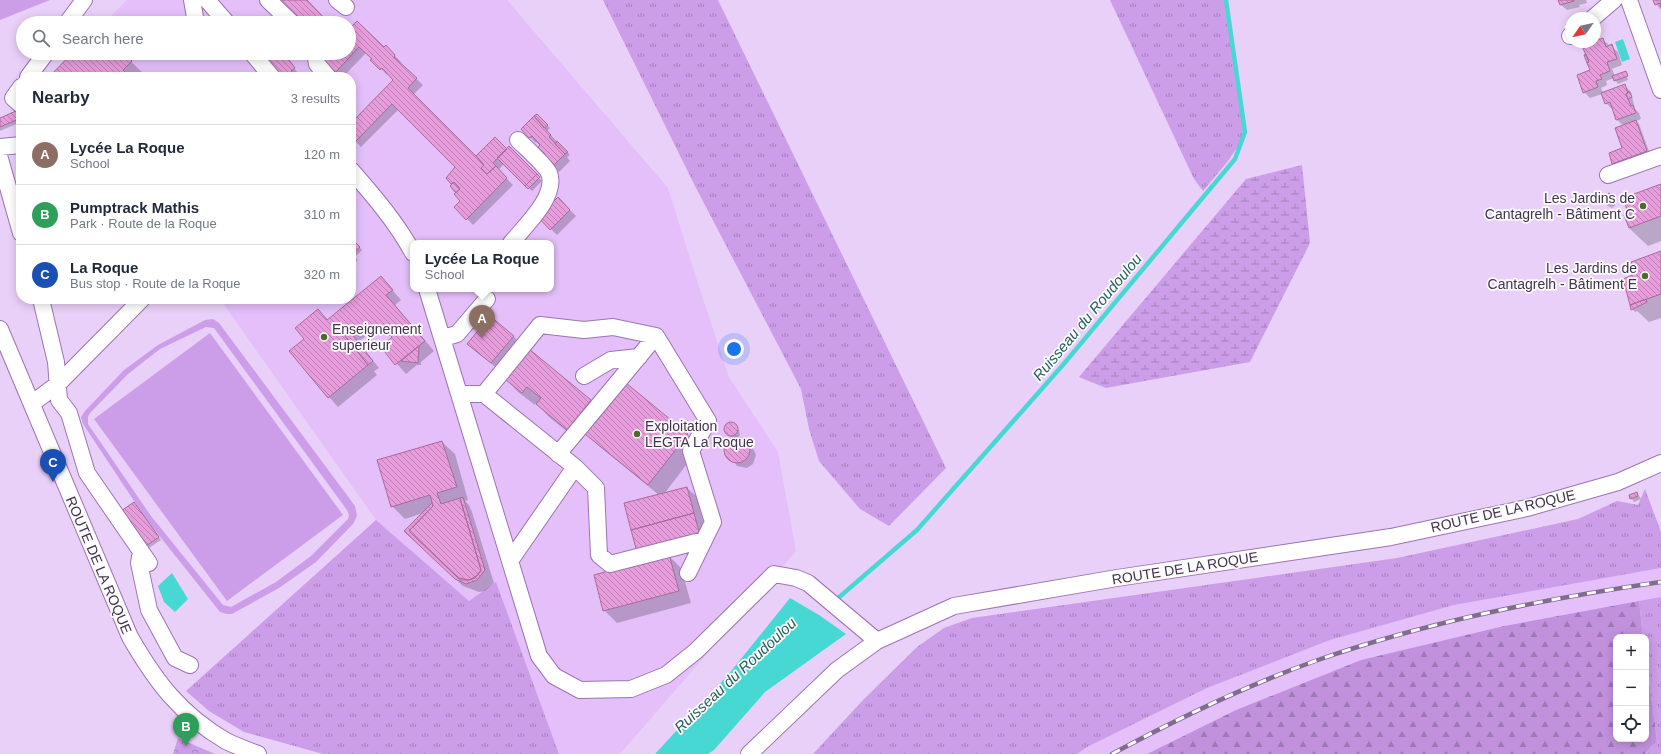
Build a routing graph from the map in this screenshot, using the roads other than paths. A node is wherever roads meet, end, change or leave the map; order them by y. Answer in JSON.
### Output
{"nodes":[{"id":1,"x":84,"y":0,"type":"edge"},
{"id":2,"x":192,"y":0,"type":"edge"},
{"id":3,"x":207,"y":0,"type":"edge"},
{"id":4,"x":268,"y":0,"type":"edge"},
{"id":5,"x":1614,"y":0,"type":"edge"},
{"id":6,"x":1629,"y":0,"type":"edge"},
{"id":7,"x":1599,"y":12,"type":"edge"},
{"id":8,"x":72,"y":16,"type":"edge"},
{"id":9,"x":195,"y":16,"type":"edge"},
{"id":10,"x":221,"y":16,"type":"edge"},
{"id":11,"x":285,"y":16,"type":"edge"},
{"id":12,"x":41,"y":60,"type":"edge"},
{"id":13,"x":258,"y":60,"type":"edge"},
{"id":14,"x":316,"y":60,"type":"edge"},
{"id":15,"x":32,"y":72,"type":"edge"},
{"id":16,"x":268,"y":72,"type":"edge"},
{"id":17,"x":324,"y":72,"type":"edge"},
{"id":18,"x":1661,"y":90,"type":"edge"},
{"id":19,"x":518,"y":140,"type":"dead end"},
{"id":20,"x":16,"y":145,"type":"edge"},
{"id":21,"x":0,"y":147,"type":"edge"},
{"id":22,"x":1661,"y":156,"type":"edge"},
{"id":23,"x":0,"y":159,"type":"edge"},
{"id":24,"x":1608,"y":174,"type":"dead end"},
{"id":25,"x":356,"y":176,"type":"edge"},
{"id":26,"x":16,"y":215,"type":"edge"},
{"id":27,"x":513,"y":240,"type":"edge"},
{"id":28,"x":410,"y":247,"type":"edge"},
{"id":29,"x":430,"y":292,"type":"edge"},
{"id":30,"x":487,"y":299,"type":"dead end"},
{"id":31,"x":42,"y":304,"type":"edge"},
{"id":32,"x":137,"y":304,"type":"edge"},
{"id":33,"x":0,"y":329,"type":"edge"},
{"id":34,"x":656,"y":336,"type":"junction"},
{"id":35,"x":443,"y":338,"type":"junction"},
{"id":36,"x":638,"y":357,"type":"junction"},
{"id":37,"x":584,"y":376,"type":"dead end"},
{"id":38,"x":58,"y":384,"type":"junction"},
{"id":39,"x":459,"y":394,"type":"junction"},
{"id":40,"x":484,"y":394,"type":"junction"},
{"id":41,"x":31,"y":402,"type":"junction"},
{"id":42,"x":558,"y":454,"type":"junction"},
{"id":43,"x":1661,"y":463,"type":"edge"},
{"id":44,"x":575,"y":467,"type":"junction"},
{"id":45,"x":704,"y":540,"type":"junction"},
{"id":46,"x":510,"y":561,"type":"junction"},
{"id":47,"x":688,"y":573,"type":"dead end"},
{"id":48,"x":877,"y":641,"type":"junction"},
{"id":49,"x":190,"y":665,"type":"dead end"},
{"id":50,"x":258,"y":754,"type":"edge"},
{"id":51,"x":749,"y":754,"type":"edge"}],
"edges":[{"from":1,"to":8,"type":"street"},
{"from":2,"to":9,"type":"street"},
{"from":3,"to":10,"type":"street"},
{"from":4,"to":11,"type":"street"},
{"from":5,"to":7,"type":"street"},
{"from":6,"to":18,"type":"street"},
{"from":12,"to":15,"type":"street"},
{"from":13,"to":16,"type":"street"},
{"from":14,"to":17,"type":"street"},
{"from":19,"to":27,"type":"street"},
{"from":20,"to":21,"type":"street"},
{"from":22,"to":24,"type":"street"},
{"from":23,"to":26,"type":"street"},
{"from":25,"to":28,"type":"street"},
{"from":29,"to":35,"type":"street"},
{"from":30,"to":35,"type":"street"},
{"from":31,"to":38,"type":"street"},
{"from":32,"to":38,"type":"street"},
{"from":33,"to":41,"type":"street","name":"ROUTE DE LA ROQUE"},
{"from":34,"to":36,"type":"street"},
{"from":34,"to":40,"type":"street"},
{"from":34,"to":45,"type":"street"},
{"from":35,"to":39,"type":"street"},
{"from":36,"to":37,"type":"street"},
{"from":36,"to":42,"type":"street"},
{"from":38,"to":41,"type":"street"},
{"from":38,"to":49,"type":"street"},
{"from":39,"to":40,"type":"street"},
{"from":39,"to":46,"type":"street"},
{"from":40,"to":42,"type":"street"},
{"from":41,"to":50,"type":"street","name":"ROUTE DE LA ROQUE"},
{"from":42,"to":44,"type":"street"},
{"from":43,"to":48,"type":"street","name":"ROUTE DE LA ROQUE"},
{"from":44,"to":45,"type":"street"},
{"from":44,"to":46,"type":"street"},
{"from":45,"to":47,"type":"street"},
{"from":46,"to":48,"type":"street"},
{"from":48,"to":51,"type":"street","name":"ROUTE DE LA ROQUE"}]}
